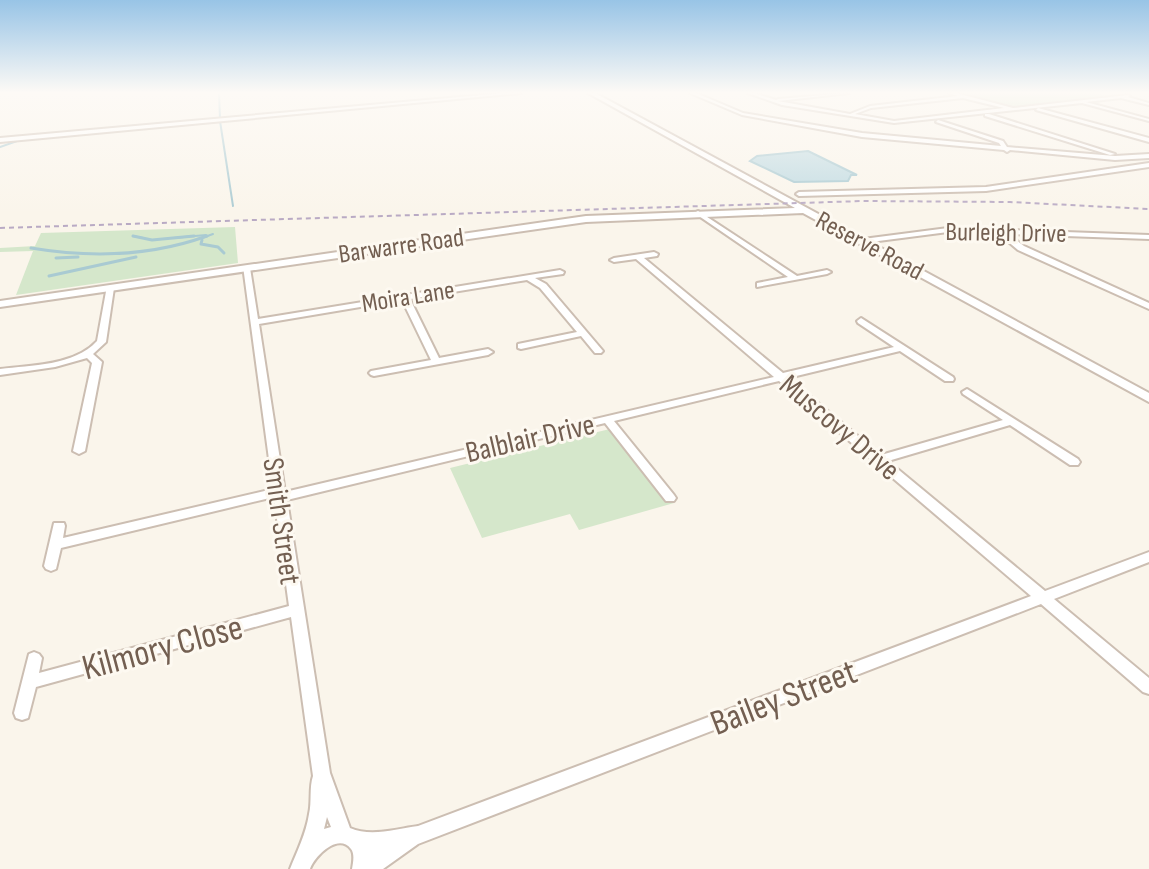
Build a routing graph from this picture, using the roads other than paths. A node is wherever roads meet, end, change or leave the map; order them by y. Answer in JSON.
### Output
{"nodes":[{"id":1,"x":71,"y":134,"type":"edge"},
{"id":2,"x":665,"y":134,"type":"edge"},
{"id":3,"x":855,"y":134,"type":"edge"},
{"id":4,"x":976,"y":134,"type":"edge"},
{"id":5,"x":1050,"y":134,"type":"edge"},
{"id":6,"x":1126,"y":134,"type":"edge"},
{"id":7,"x":0,"y":140,"type":"edge"},
{"id":8,"x":1149,"y":140,"type":"edge"},
{"id":9,"x":1007,"y":150,"type":"junction"},
{"id":10,"x":1149,"y":156,"type":"edge"},
{"id":11,"x":1115,"y":158,"type":"junction"},
{"id":12,"x":1149,"y":165,"type":"edge"},
{"id":13,"x":799,"y":194,"type":"dead end"},
{"id":14,"x":804,"y":210,"type":"junction"},
{"id":15,"x":698,"y":213,"type":"junction"},
{"id":16,"x":1000,"y":230,"type":"junction"},
{"id":17,"x":1149,"y":237,"type":"edge"},
{"id":18,"x":863,"y":241,"type":"junction"},
{"id":19,"x":654,"y":254,"type":"dead end"},
{"id":20,"x":638,"y":257,"type":"junction"},
{"id":21,"x":614,"y":260,"type":"dead end"},
{"id":22,"x":246,"y":268,"type":"junction"},
{"id":23,"x":560,"y":272,"type":"dead end"},
{"id":24,"x":827,"y":272,"type":"dead end"},
{"id":25,"x":795,"y":278,"type":"junction"},
{"id":26,"x":530,"y":279,"type":"junction"},
{"id":27,"x":760,"y":285,"type":"dead end"},
{"id":28,"x":110,"y":288,"type":"junction"},
{"id":29,"x":405,"y":297,"type":"junction"},
{"id":30,"x":0,"y":304,"type":"edge"},
{"id":31,"x":1149,"y":306,"type":"edge"},
{"id":32,"x":861,"y":321,"type":"dead end"},
{"id":33,"x":254,"y":322,"type":"junction"},
{"id":34,"x":583,"y":333,"type":"junction"},
{"id":35,"x":521,"y":346,"type":"dead end"},
{"id":36,"x":902,"y":348,"type":"junction"},
{"id":37,"x":598,"y":351,"type":"dead end"},
{"id":38,"x":488,"y":352,"type":"dead end"},
{"id":39,"x":89,"y":355,"type":"junction"},
{"id":40,"x":436,"y":361,"type":"junction"},
{"id":41,"x":0,"y":372,"type":"edge"},
{"id":42,"x":374,"y":373,"type":"dead end"},
{"id":43,"x":780,"y":378,"type":"junction"},
{"id":44,"x":949,"y":379,"type":"dead end"},
{"id":45,"x":967,"y":392,"type":"dead end"},
{"id":46,"x":1149,"y":398,"type":"edge"},
{"id":47,"x":607,"y":419,"type":"junction"},
{"id":48,"x":1012,"y":421,"type":"junction"},
{"id":49,"x":79,"y":451,"type":"dead end"},
{"id":50,"x":878,"y":460,"type":"junction"},
{"id":51,"x":1074,"y":462,"type":"dead end"},
{"id":52,"x":278,"y":495,"type":"junction"},
{"id":53,"x":670,"y":498,"type":"dead end"},
{"id":54,"x":59,"y":526,"type":"dead end"},
{"id":55,"x":55,"y":545,"type":"junction"},
{"id":56,"x":1149,"y":557,"type":"edge"},
{"id":57,"x":51,"y":566,"type":"dead end"},
{"id":58,"x":1042,"y":597,"type":"junction"},
{"id":59,"x":295,"y":610,"type":"junction"},
{"id":60,"x":34,"y":658,"type":"dead end"},
{"id":61,"x":29,"y":682,"type":"junction"},
{"id":62,"x":1149,"y":687,"type":"edge"},
{"id":63,"x":22,"y":713,"type":"dead end"},
{"id":64,"x":321,"y":773,"type":"junction"},
{"id":65,"x":418,"y":835,"type":"junction"},
{"id":66,"x":349,"y":838,"type":"junction"},
{"id":67,"x":300,"y":861,"type":"edge"},
{"id":68,"x":364,"y":869,"type":"edge"}],
"edges":[{"from":1,"to":7,"type":"street"},
{"from":2,"to":14,"type":"street","name":"Reserve Road"},
{"from":3,"to":9,"type":"street"},
{"from":4,"to":9,"type":"street"},
{"from":5,"to":11,"type":"street"},
{"from":6,"to":8,"type":"street"},
{"from":9,"to":11,"type":"street"},
{"from":10,"to":11,"type":"street"},
{"from":12,"to":13,"type":"street"},
{"from":14,"to":15,"type":"street","name":"Barwarre Road"},
{"from":14,"to":18,"type":"street","name":"Reserve Road"},
{"from":15,"to":22,"type":"street","name":"Barwarre Road"},
{"from":15,"to":25,"type":"street"},
{"from":16,"to":17,"type":"street","name":"Burleigh Drive"},
{"from":16,"to":18,"type":"street","name":"Burleigh Drive"},
{"from":16,"to":31,"type":"street"},
{"from":18,"to":46,"type":"street","name":"Reserve Road"},
{"from":19,"to":20,"type":"street"},
{"from":20,"to":21,"type":"street"},
{"from":20,"to":43,"type":"street","name":"Muscovy Drive"},
{"from":22,"to":28,"type":"street","name":"Barwarre Road"},
{"from":22,"to":33,"type":"street","name":"Smith Street"},
{"from":23,"to":26,"type":"street","name":"Moira Lane"},
{"from":24,"to":25,"type":"street"},
{"from":25,"to":27,"type":"street"},
{"from":26,"to":29,"type":"street","name":"Moira Lane"},
{"from":26,"to":34,"type":"street"},
{"from":28,"to":30,"type":"street","name":"Barwarre Road"},
{"from":28,"to":39,"type":"street"},
{"from":29,"to":33,"type":"street","name":"Moira Lane"},
{"from":29,"to":40,"type":"street"},
{"from":32,"to":36,"type":"street"},
{"from":33,"to":52,"type":"street","name":"Smith Street"},
{"from":34,"to":35,"type":"street"},
{"from":34,"to":37,"type":"street"},
{"from":36,"to":43,"type":"street","name":"Balblair Drive"},
{"from":36,"to":44,"type":"street"},
{"from":38,"to":40,"type":"street"},
{"from":39,"to":41,"type":"street"},
{"from":39,"to":49,"type":"street"},
{"from":40,"to":42,"type":"street"},
{"from":43,"to":47,"type":"street","name":"Balblair Drive"},
{"from":43,"to":50,"type":"street","name":"Muscovy Drive"},
{"from":45,"to":48,"type":"street"},
{"from":47,"to":52,"type":"street","name":"Balblair Drive"},
{"from":47,"to":53,"type":"street"},
{"from":48,"to":50,"type":"street"},
{"from":48,"to":51,"type":"street"},
{"from":50,"to":58,"type":"street","name":"Muscovy Drive"},
{"from":52,"to":55,"type":"street","name":"Balblair Drive"},
{"from":52,"to":59,"type":"street","name":"Smith Street"},
{"from":54,"to":55,"type":"street"},
{"from":55,"to":57,"type":"street"},
{"from":56,"to":58,"type":"street","name":"Bailey Street"},
{"from":58,"to":62,"type":"street","name":"Muscovy Drive"},
{"from":58,"to":65,"type":"street","name":"Bailey Street"},
{"from":59,"to":61,"type":"street","name":"Kilmory Close"},
{"from":59,"to":64,"type":"street","name":"Smith Street"},
{"from":60,"to":61,"type":"street","name":"Kilmory Close"},
{"from":61,"to":63,"type":"street","name":"Kilmory Close"},
{"from":64,"to":66,"type":"street","name":"Smith Street"},
{"from":64,"to":67,"type":"street","name":"Smith Street"},
{"from":65,"to":66,"type":"street","name":"Bailey Street"},
{"from":65,"to":68,"type":"street","name":"Bailey Street"},
{"from":66,"to":67,"type":"street","name":"Bailey Street"},
{"from":66,"to":68,"type":"street","name":"Bailey Street"}]}
